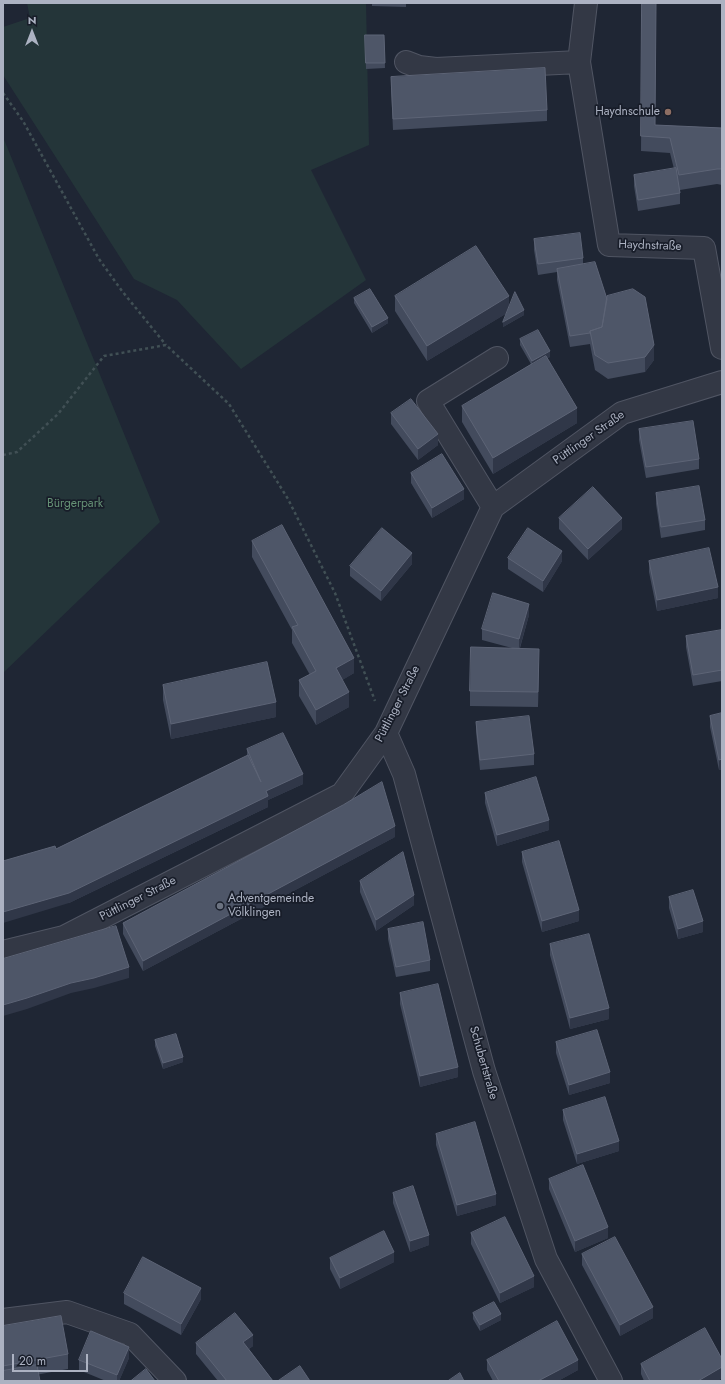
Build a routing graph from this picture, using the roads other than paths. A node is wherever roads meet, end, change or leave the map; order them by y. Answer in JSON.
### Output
{"nodes":[{"id":1,"x":586,"y":3,"type":"edge"},
{"id":2,"x":406,"y":62,"type":"dead end"},
{"id":3,"x":579,"y":62,"type":"junction"},
{"id":4,"x":722,"y":348,"type":"edge"},
{"id":5,"x":497,"y":358,"type":"dead end"},
{"id":6,"x":722,"y":382,"type":"edge"},
{"id":7,"x":493,"y":508,"type":"junction"},
{"id":8,"x":386,"y":733,"type":"junction"},
{"id":9,"x":3,"y":952,"type":"edge"},
{"id":10,"x":3,"y":1320,"type":"edge"},
{"id":11,"x":175,"y":1381,"type":"edge"},
{"id":12,"x":611,"y":1381,"type":"edge"}],
"edges":[{"from":1,"to":3,"type":"street","name":"Haydnstraße"},
{"from":2,"to":3,"type":"street"},
{"from":3,"to":4,"type":"street","name":"Haydnstraße"},
{"from":5,"to":7,"type":"street"},
{"from":6,"to":7,"type":"street","name":"Püttlinger Straße"},
{"from":7,"to":8,"type":"street","name":"Püttlinger Straße"},
{"from":8,"to":9,"type":"street","name":"Püttlinger Straße"},
{"from":8,"to":12,"type":"street","name":"Schubertstraße"},
{"from":10,"to":11,"type":"street"}]}
